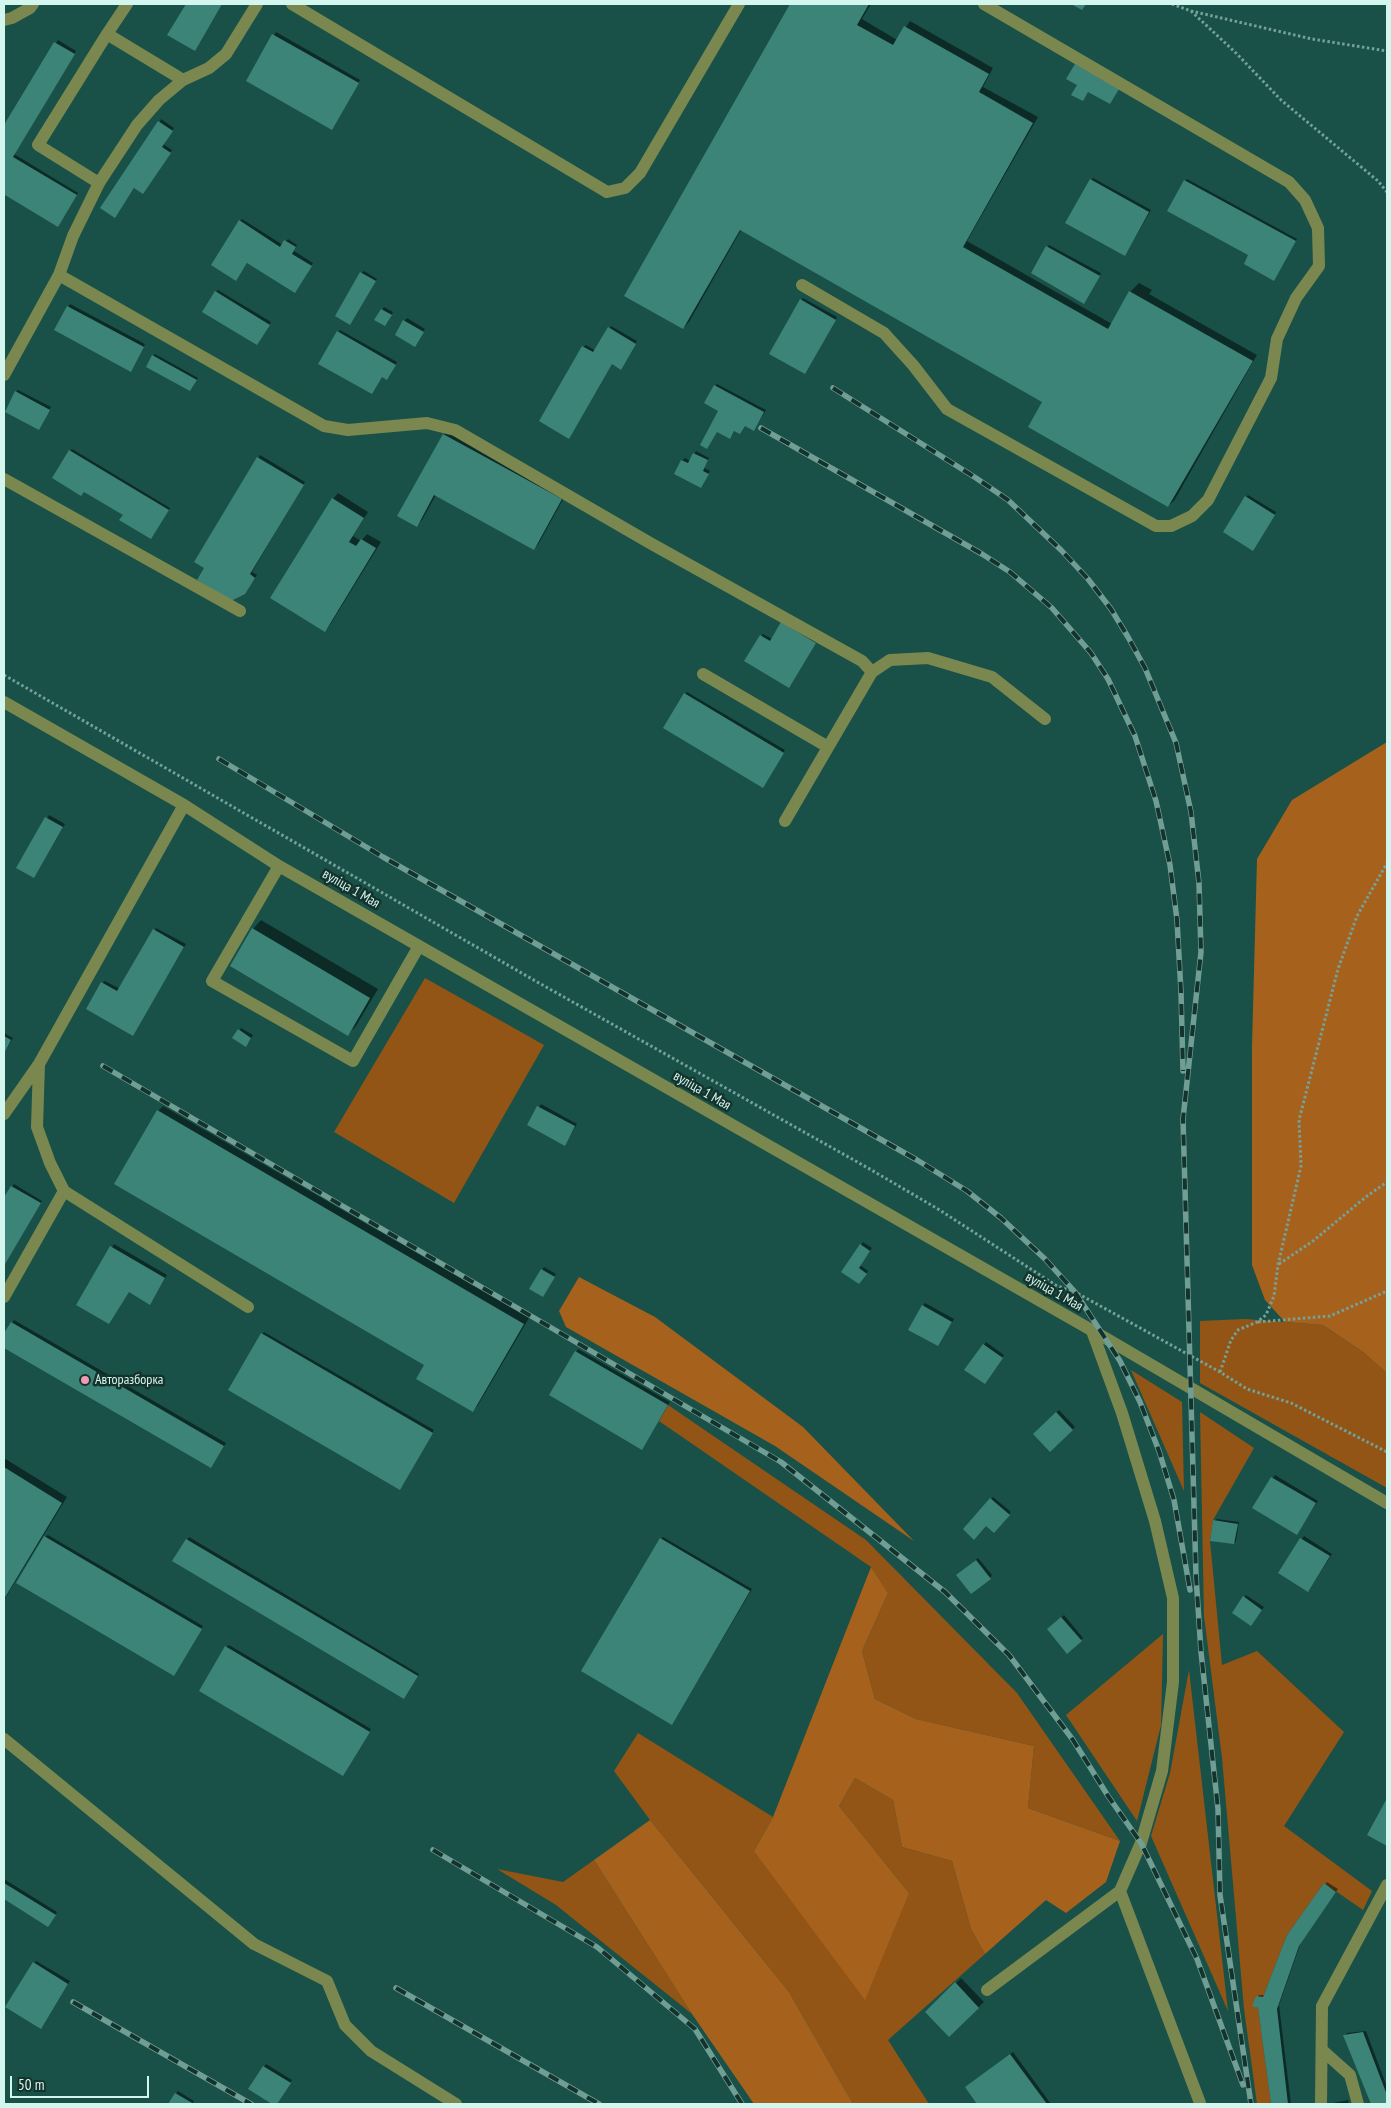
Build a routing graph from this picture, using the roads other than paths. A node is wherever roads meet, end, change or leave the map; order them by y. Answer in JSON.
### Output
{"nodes":[{"id":1,"x":33,"y":4,"type":"edge"},
{"id":2,"x":127,"y":4,"type":"edge"},
{"id":3,"x":257,"y":4,"type":"edge"},
{"id":4,"x":292,"y":4,"type":"edge"},
{"id":5,"x":739,"y":4,"type":"edge"},
{"id":6,"x":984,"y":4,"type":"edge"},
{"id":7,"x":4,"y":20,"type":"edge"},
{"id":8,"x":107,"y":34,"type":"junction"},
{"id":9,"x":183,"y":80,"type":"junction"},
{"id":10,"x":99,"y":183,"type":"junction"},
{"id":11,"x":59,"y":275,"type":"junction"},
{"id":12,"x":802,"y":285,"type":"dead end"},
{"id":13,"x":4,"y":375,"type":"edge"},
{"id":14,"x":4,"y":479,"type":"edge"},
{"id":15,"x":240,"y":611,"type":"dead end"},
{"id":16,"x":872,"y":672,"type":"junction"},
{"id":17,"x":703,"y":674,"type":"dead end"},
{"id":18,"x":4,"y":702,"type":"edge"},
{"id":19,"x":1045,"y":719,"type":"dead end"},
{"id":20,"x":828,"y":747,"type":"junction"},
{"id":21,"x":184,"y":805,"type":"junction"},
{"id":22,"x":785,"y":821,"type":"dead end"},
{"id":23,"x":279,"y":866,"type":"junction"},
{"id":24,"x":419,"y":946,"type":"junction"},
{"id":25,"x":39,"y":1064,"type":"junction"},
{"id":26,"x":4,"y":1114,"type":"edge"},
{"id":27,"x":64,"y":1191,"type":"junction"},
{"id":28,"x":4,"y":1297,"type":"edge"},
{"id":29,"x":248,"y":1307,"type":"dead end"},
{"id":30,"x":1092,"y":1331,"type":"junction"},
{"id":31,"x":1387,"y":1503,"type":"edge"},
{"id":32,"x":4,"y":1739,"type":"edge"},
{"id":33,"x":1387,"y":1885,"type":"edge"},
{"id":34,"x":1120,"y":1891,"type":"junction"},
{"id":35,"x":987,"y":1990,"type":"dead end"},
{"id":36,"x":1322,"y":2050,"type":"junction"},
{"id":37,"x":1200,"y":2103,"type":"dead end"},
{"id":38,"x":456,"y":2104,"type":"edge"},
{"id":39,"x":1322,"y":2104,"type":"edge"},
{"id":40,"x":1358,"y":2104,"type":"edge"}],
"edges":[{"from":1,"to":7,"type":"street"},
{"from":2,"to":8,"type":"street"},
{"from":3,"to":9,"type":"street"},
{"from":4,"to":5,"type":"street"},
{"from":6,"to":12,"type":"street"},
{"from":8,"to":9,"type":"street"},
{"from":8,"to":10,"type":"street"},
{"from":9,"to":10,"type":"street"},
{"from":10,"to":11,"type":"street"},
{"from":11,"to":13,"type":"street"},
{"from":11,"to":16,"type":"street"},
{"from":14,"to":15,"type":"street"},
{"from":16,"to":19,"type":"street"},
{"from":16,"to":20,"type":"street"},
{"from":17,"to":20,"type":"street"},
{"from":18,"to":21,"type":"street","name":"вуліца 1 Мая"},
{"from":20,"to":22,"type":"street"},
{"from":21,"to":23,"type":"street","name":"вуліца 1 Мая"},
{"from":21,"to":25,"type":"street"},
{"from":23,"to":24,"type":"street","name":"вуліца 1 Мая"},
{"from":23,"to":24,"type":"street"},
{"from":24,"to":30,"type":"street","name":"вуліца 1 Мая"},
{"from":25,"to":26,"type":"street"},
{"from":25,"to":27,"type":"street"},
{"from":27,"to":28,"type":"street"},
{"from":27,"to":29,"type":"street"},
{"from":30,"to":31,"type":"street","name":"вуліца 1 Мая"},
{"from":30,"to":34,"type":"street"},
{"from":32,"to":38,"type":"street"},
{"from":33,"to":36,"type":"street"},
{"from":34,"to":35,"type":"street"},
{"from":34,"to":37,"type":"street"},
{"from":36,"to":39,"type":"street"},
{"from":36,"to":40,"type":"street"}]}
